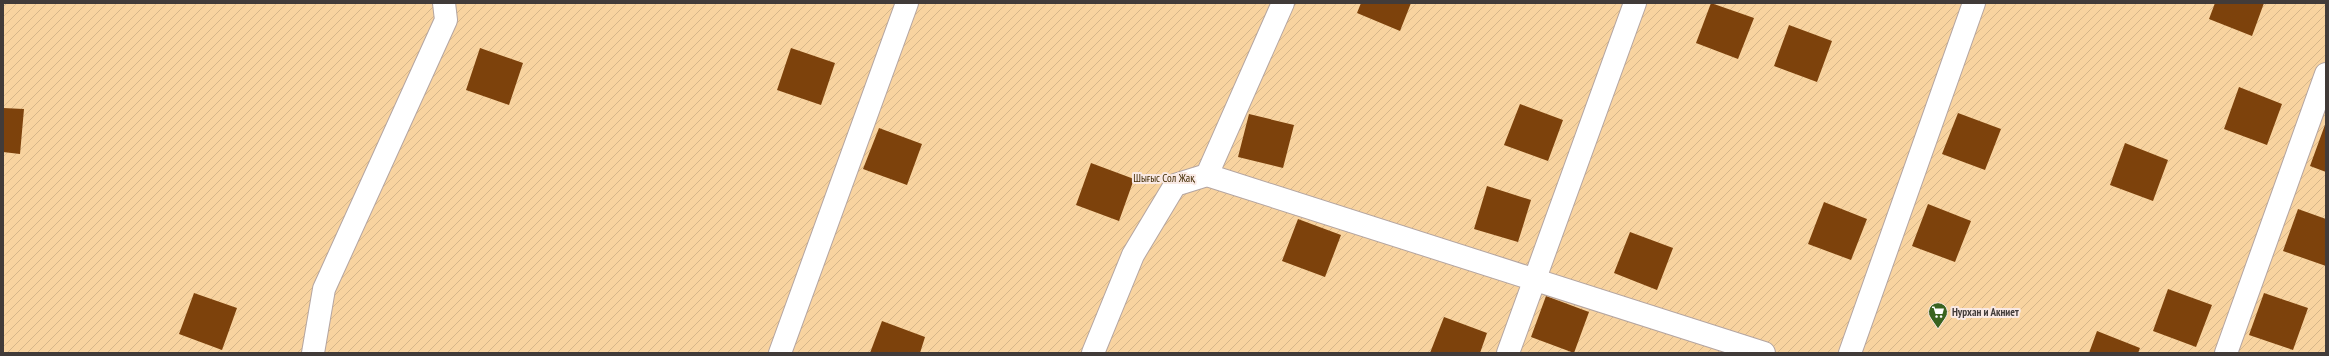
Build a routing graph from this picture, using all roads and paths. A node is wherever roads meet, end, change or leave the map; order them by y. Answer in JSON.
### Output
{"nodes":[{"id":1,"x":444,"y":3,"type":"edge"},
{"id":2,"x":907,"y":3,"type":"edge"},
{"id":3,"x":1284,"y":3,"type":"edge"},
{"id":4,"x":1635,"y":3,"type":"edge"},
{"id":5,"x":1974,"y":3,"type":"edge"},
{"id":6,"x":2326,"y":74,"type":"edge"},
{"id":7,"x":1207,"y":175,"type":"junction"},
{"id":8,"x":1535,"y":280,"type":"junction"},
{"id":9,"x":313,"y":353,"type":"edge"},
{"id":10,"x":780,"y":353,"type":"edge"},
{"id":11,"x":1094,"y":353,"type":"edge"},
{"id":12,"x":1508,"y":353,"type":"edge"},
{"id":13,"x":1764,"y":353,"type":"edge"},
{"id":14,"x":1850,"y":353,"type":"edge"},
{"id":15,"x":2226,"y":353,"type":"edge"}],
"edges":[{"from":1,"to":9,"type":"street"},
{"from":2,"to":10,"type":"street"},
{"from":3,"to":7,"type":"street"},
{"from":4,"to":8,"type":"street"},
{"from":5,"to":14,"type":"street"},
{"from":6,"to":15,"type":"street"},
{"from":7,"to":8,"type":"street"},
{"from":7,"to":11,"type":"street"},
{"from":8,"to":12,"type":"street"},
{"from":8,"to":13,"type":"street"}]}
